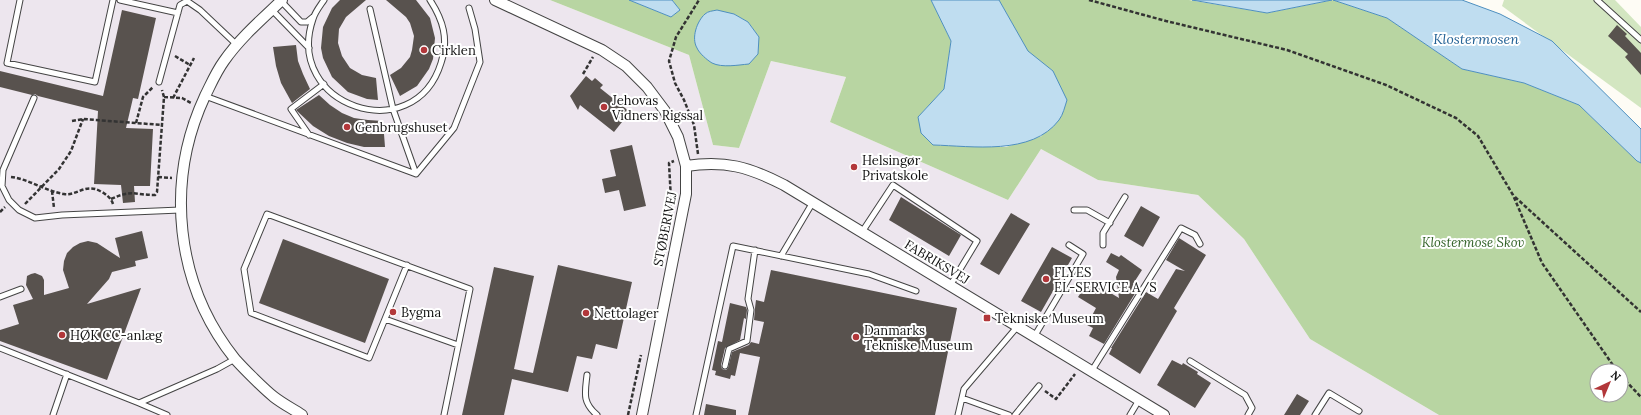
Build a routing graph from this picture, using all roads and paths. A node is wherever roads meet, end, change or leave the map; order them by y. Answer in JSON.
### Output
{"nodes":[{"id":1,"x":20,"y":0,"type":"edge"},
{"id":2,"x":113,"y":0,"type":"edge"},
{"id":3,"x":120,"y":0,"type":"edge"},
{"id":4,"x":187,"y":0,"type":"edge"},
{"id":5,"x":324,"y":0,"type":"edge"},
{"id":6,"x":430,"y":0,"type":"edge"},
{"id":7,"x":495,"y":0,"type":"edge"},
{"id":8,"x":699,"y":0,"type":"edge"},
{"id":9,"x":1088,"y":0,"type":"edge"},
{"id":10,"x":1597,"y":0,"type":"edge"},
{"id":11,"x":282,"y":1,"type":"edge"},
{"id":12,"x":469,"y":8,"type":"dead end"},
{"id":13,"x":370,"y":9,"type":"dead end"},
{"id":14,"x":272,"y":10,"type":"junction"},
{"id":15,"x":178,"y":13,"type":"junction"},
{"id":16,"x":314,"y":17,"type":"junction"},
{"id":17,"x":1641,"y":40,"type":"edge"},
{"id":18,"x":237,"y":45,"type":"junction"},
{"id":19,"x":309,"y":48,"type":"junction"},
{"id":20,"x":597,"y":48,"type":"junction"},
{"id":21,"x":168,"y":51,"type":"junction"},
{"id":22,"x":194,"y":58,"type":"dead end"},
{"id":23,"x":190,"y":65,"type":"junction"},
{"id":24,"x":584,"y":74,"type":"dead end"},
{"id":25,"x":159,"y":82,"type":"junction"},
{"id":26,"x":324,"y":84,"type":"junction"},
{"id":27,"x":205,"y":96,"type":"junction"},
{"id":28,"x":164,"y":97,"type":"junction"},
{"id":29,"x":34,"y":98,"type":"dead end"},
{"id":30,"x":174,"y":98,"type":"junction"},
{"id":31,"x":200,"y":108,"type":"junction"},
{"id":32,"x":393,"y":109,"type":"junction"},
{"id":33,"x":83,"y":119,"type":"junction"},
{"id":34,"x":72,"y":121,"type":"dead end"},
{"id":35,"x":136,"y":123,"type":"junction"},
{"id":36,"x":162,"y":125,"type":"junction"},
{"id":37,"x":309,"y":135,"type":"junction"},
{"id":38,"x":685,"y":161,"type":"junction"},
{"id":39,"x":700,"y":164,"type":"junction"},
{"id":40,"x":416,"y":174,"type":"junction"},
{"id":41,"x":2,"y":175,"type":"junction"},
{"id":42,"x":158,"y":177,"type":"junction"},
{"id":43,"x":170,"y":178,"type":"dead end"},
{"id":44,"x":41,"y":188,"type":"junction"},
{"id":45,"x":52,"y":191,"type":"junction"},
{"id":46,"x":1513,"y":195,"type":"junction"},
{"id":47,"x":1124,"y":198,"type":"dead end"},
{"id":48,"x":111,"y":199,"type":"junction"},
{"id":49,"x":813,"y":202,"type":"junction"},
{"id":50,"x":20,"y":210,"type":"junction"},
{"id":51,"x":180,"y":210,"type":"junction"},
{"id":52,"x":1074,"y":210,"type":"dead end"},
{"id":53,"x":114,"y":213,"type":"junction"},
{"id":54,"x":54,"y":216,"type":"junction"},
{"id":55,"x":1110,"y":223,"type":"junction"},
{"id":56,"x":667,"y":227,"type":"dead end"},
{"id":57,"x":862,"y":232,"type":"junction"},
{"id":58,"x":1200,"y":244,"type":"dead end"},
{"id":59,"x":1069,"y":245,"type":"dead end"},
{"id":60,"x":1103,"y":245,"type":"dead end"},
{"id":61,"x":755,"y":250,"type":"junction"},
{"id":62,"x":781,"y":256,"type":"junction"},
{"id":63,"x":407,"y":265,"type":"junction"},
{"id":64,"x":950,"y":286,"type":"junction"},
{"id":65,"x":21,"y":289,"type":"dead end"},
{"id":66,"x":916,"y":291,"type":"dead end"},
{"id":67,"x":0,"y":297,"type":"edge"},
{"id":68,"x":1641,"y":312,"type":"edge"},
{"id":69,"x":385,"y":319,"type":"junction"},
{"id":70,"x":1017,"y":327,"type":"junction"},
{"id":71,"x":1034,"y":337,"type":"junction"},
{"id":72,"x":458,"y":345,"type":"junction"},
{"id":73,"x":0,"y":348,"type":"edge"},
{"id":74,"x":641,"y":354,"type":"dead end"},
{"id":75,"x":236,"y":359,"type":"junction"},
{"id":76,"x":1190,"y":361,"type":"dead end"},
{"id":77,"x":1611,"y":363,"type":"edge"},
{"id":78,"x":725,"y":366,"type":"dead end"},
{"id":79,"x":1092,"y":372,"type":"junction"},
{"id":80,"x":67,"y":374,"type":"junction"},
{"id":81,"x":587,"y":375,"type":"dead end"},
{"id":82,"x":1068,"y":383,"type":"dead end"},
{"id":83,"x":1629,"y":384,"type":"edge"},
{"id":84,"x":1039,"y":386,"type":"joint"},
{"id":85,"x":1641,"y":397,"type":"edge"},
{"id":86,"x":962,"y":398,"type":"junction"},
{"id":87,"x":1139,"y":400,"type":"junction"},
{"id":88,"x":139,"y":403,"type":"junction"},
{"id":89,"x":992,"y":409,"type":"junction"},
{"id":90,"x":1359,"y":411,"type":"dead end"},
{"id":91,"x":53,"y":415,"type":"edge"},
{"id":92,"x":167,"y":415,"type":"edge"},
{"id":93,"x":302,"y":415,"type":"edge"},
{"id":94,"x":444,"y":415,"type":"edge"},
{"id":95,"x":597,"y":415,"type":"edge"},
{"id":96,"x":628,"y":415,"type":"edge"},
{"id":97,"x":642,"y":415,"type":"edge"},
{"id":98,"x":696,"y":415,"type":"edge"},
{"id":99,"x":958,"y":415,"type":"edge"},
{"id":100,"x":991,"y":415,"type":"edge"},
{"id":101,"x":1009,"y":415,"type":"edge"},
{"id":102,"x":1015,"y":415,"type":"edge"},
{"id":103,"x":1130,"y":415,"type":"edge"},
{"id":104,"x":1164,"y":415,"type":"edge"},
{"id":105,"x":1248,"y":415,"type":"edge"},
{"id":106,"x":1315,"y":415,"type":"edge"}],
"edges":[{"from":1,"to":2,"type":"lane"},
{"from":3,"to":15,"type":"lane"},
{"from":4,"to":15,"type":"lane"},
{"from":4,"to":18,"type":"lane"},
{"from":5,"to":16,"type":"lane"},
{"from":6,"to":32,"type":"lane"},
{"from":7,"to":20,"type":"street","name":"STØBERIVEJ"},
{"from":8,"to":39,"type":"path"},
{"from":9,"to":46,"type":"path"},
{"from":10,"to":17,"type":"lane"},
{"from":11,"to":14,"type":"street"},
{"from":11,"to":16,"type":"lane"},
{"from":12,"to":40,"type":"lane"},
{"from":13,"to":32,"type":"lane"},
{"from":14,"to":18,"type":"street"},
{"from":14,"to":19,"type":"lane"},
{"from":15,"to":21,"type":"lane"},
{"from":16,"to":19,"type":"lane"},
{"from":18,"to":27,"type":"street"},
{"from":19,"to":26,"type":"lane"},
{"from":20,"to":24,"type":"path"},
{"from":20,"to":38,"type":"street","name":"STØBERIVEJ"},
{"from":21,"to":23,"type":"path"},
{"from":21,"to":25,"type":"lane"},
{"from":22,"to":23,"type":"path"},
{"from":23,"to":30,"type":"path"},
{"from":25,"to":28,"type":"path"},
{"from":25,"to":35,"type":"path"},
{"from":26,"to":32,"type":"lane"},
{"from":26,"to":37,"type":"lane"},
{"from":27,"to":31,"type":"street"},
{"from":27,"to":37,"type":"lane"},
{"from":28,"to":30,"type":"path"},
{"from":28,"to":36,"type":"path"},
{"from":29,"to":41,"type":"lane"},
{"from":30,"to":31,"type":"path"},
{"from":31,"to":51,"type":"street"},
{"from":32,"to":40,"type":"lane"},
{"from":33,"to":34,"type":"path"},
{"from":33,"to":35,"type":"path"},
{"from":33,"to":44,"type":"path"},
{"from":35,"to":36,"type":"path"},
{"from":36,"to":42,"type":"path"},
{"from":37,"to":40,"type":"lane"},
{"from":38,"to":39,"type":"street","name":"FABRIKSVEJ"},
{"from":38,"to":56,"type":"path"},
{"from":38,"to":97,"type":"street","name":"STØBERIVEJ"},
{"from":39,"to":49,"type":"street","name":"FABRIKSVEJ"},
{"from":41,"to":44,"type":"path"},
{"from":41,"to":50,"type":"lane"},
{"from":42,"to":43,"type":"path"},
{"from":42,"to":48,"type":"path"},
{"from":44,"to":45,"type":"path"},
{"from":44,"to":50,"type":"path"},
{"from":45,"to":48,"type":"path"},
{"from":45,"to":54,"type":"path"},
{"from":46,"to":68,"type":"path"},
{"from":46,"to":77,"type":"path"},
{"from":47,"to":55,"type":"lane"},
{"from":48,"to":53,"type":"path"},
{"from":49,"to":57,"type":"street","name":"FABRIKSVEJ"},
{"from":49,"to":62,"type":"lane"},
{"from":50,"to":54,"type":"lane"},
{"from":51,"to":53,"type":"lane"},
{"from":51,"to":75,"type":"street"},
{"from":52,"to":55,"type":"lane"},
{"from":53,"to":54,"type":"lane"},
{"from":55,"to":60,"type":"lane"},
{"from":57,"to":64,"type":"street","name":"FABRIKSVEJ"},
{"from":57,"to":64,"type":"lane"},
{"from":58,"to":79,"type":"lane"},
{"from":59,"to":71,"type":"lane"},
{"from":61,"to":62,"type":"lane"},
{"from":61,"to":78,"type":"lane"},
{"from":61,"to":98,"type":"lane"},
{"from":62,"to":66,"type":"lane"},
{"from":63,"to":69,"type":"lane"},
{"from":63,"to":69,"type":"lane"},
{"from":63,"to":72,"type":"lane"},
{"from":64,"to":70,"type":"street","name":"FABRIKSVEJ"},
{"from":65,"to":67,"type":"lane"},
{"from":69,"to":72,"type":"lane"},
{"from":70,"to":71,"type":"street","name":"FABRIKSVEJ"},
{"from":70,"to":86,"type":"lane"},
{"from":71,"to":79,"type":"street","name":"FABRIKSVEJ"},
{"from":72,"to":94,"type":"lane"},
{"from":73,"to":80,"type":"lane"},
{"from":74,"to":96,"type":"path"},
{"from":75,"to":88,"type":"lane"},
{"from":75,"to":93,"type":"street"},
{"from":76,"to":105,"type":"lane"},
{"from":79,"to":87,"type":"street","name":"FABRIKSVEJ"},
{"from":80,"to":88,"type":"lane"},
{"from":80,"to":91,"type":"lane"},
{"from":81,"to":95,"type":"lane"},
{"from":82,"to":84,"type":"path"},
{"from":83,"to":85,"type":"path"},
{"from":84,"to":102,"type":"lane"},
{"from":86,"to":89,"type":"lane"},
{"from":86,"to":99,"type":"lane"},
{"from":87,"to":103,"type":"lane"},
{"from":87,"to":104,"type":"street","name":"FABRIKSVEJ"},
{"from":88,"to":92,"type":"lane"},
{"from":89,"to":100,"type":"lane"},
{"from":89,"to":101,"type":"lane"},
{"from":90,"to":106,"type":"lane"}]}
